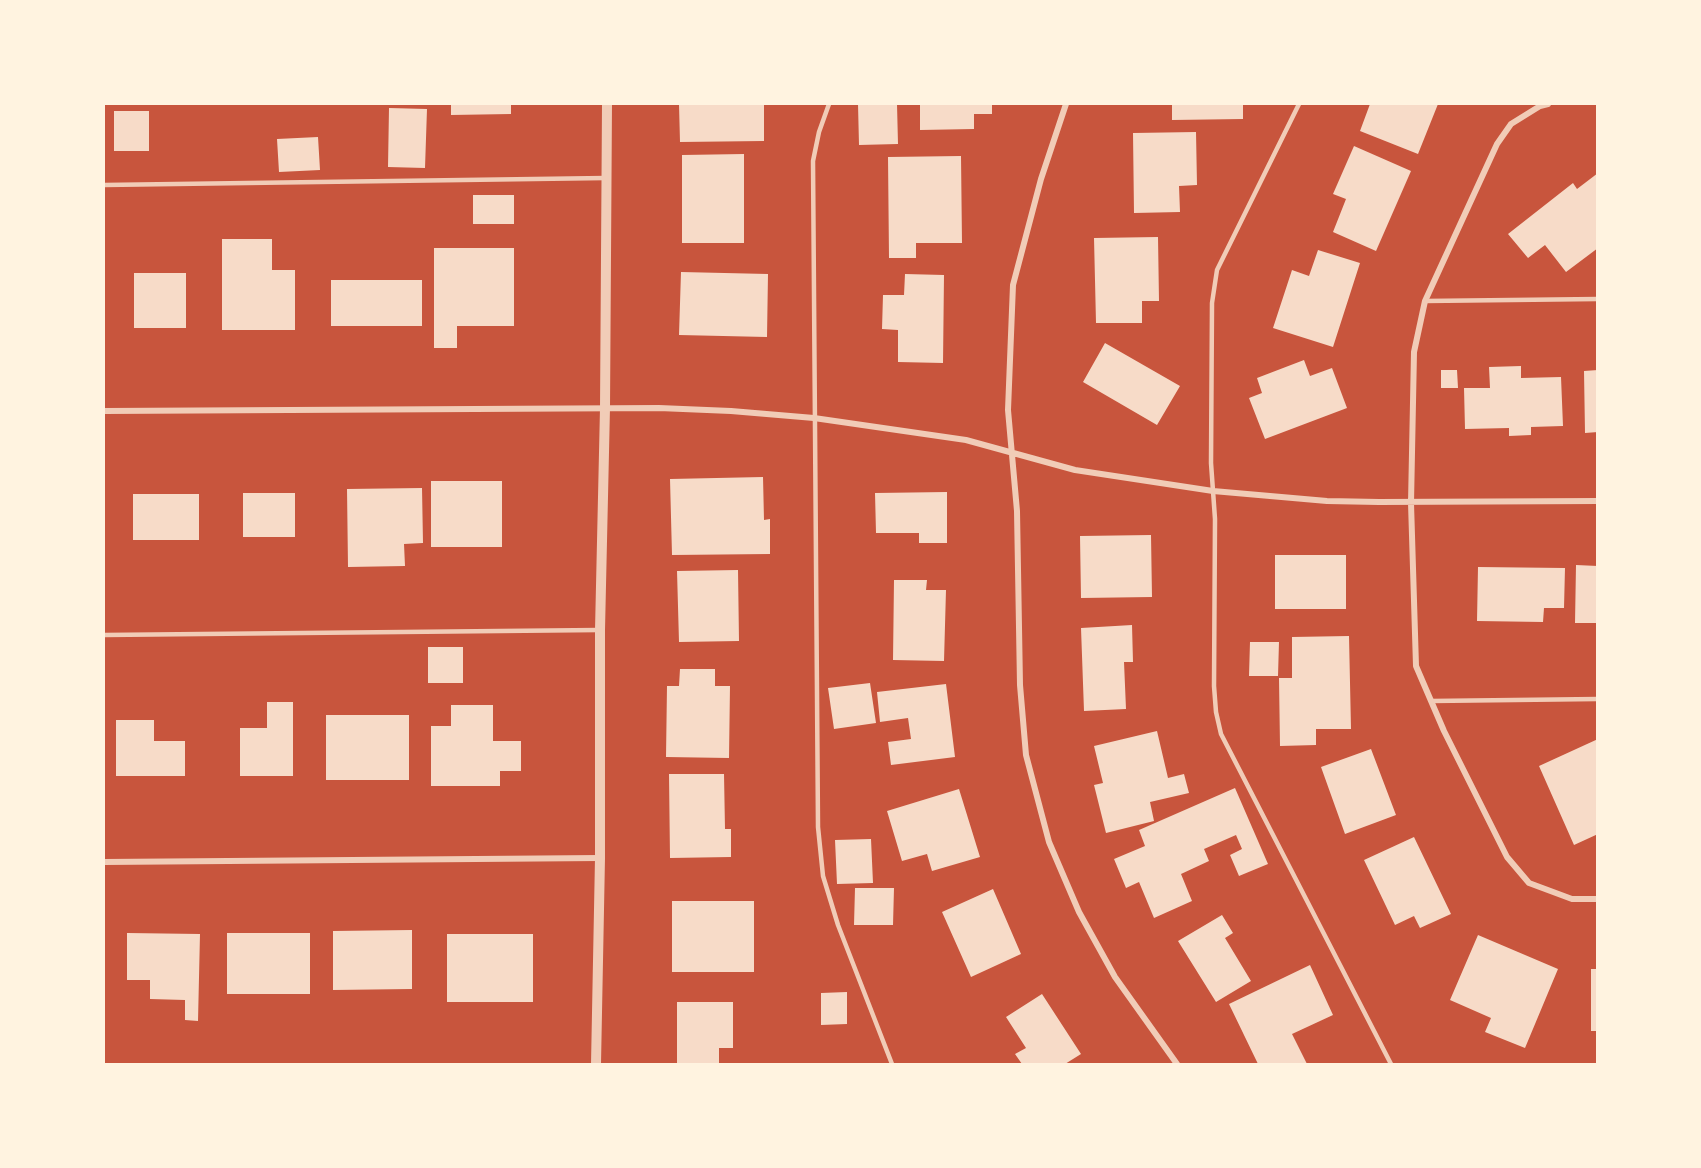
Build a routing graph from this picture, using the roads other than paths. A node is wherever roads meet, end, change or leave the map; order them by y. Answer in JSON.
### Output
{"nodes":[{"id":1,"x":607,"y":104,"type":"edge"},
{"id":2,"x":830,"y":104,"type":"edge"},
{"id":3,"x":1066,"y":104,"type":"edge"},
{"id":4,"x":1299,"y":104,"type":"edge"},
{"id":5,"x":1548,"y":104,"type":"edge"},
{"id":6,"x":606,"y":178,"type":"junction"},
{"id":7,"x":104,"y":184,"type":"edge"},
{"id":8,"x":1598,"y":299,"type":"edge"},
{"id":9,"x":1425,"y":301,"type":"junction"},
{"id":10,"x":605,"y":408,"type":"junction"},
{"id":11,"x":104,"y":411,"type":"edge"},
{"id":12,"x":814,"y":418,"type":"junction"},
{"id":13,"x":1011,"y":452,"type":"junction"},
{"id":14,"x":1213,"y":491,"type":"junction"},
{"id":15,"x":1598,"y":501,"type":"edge"},
{"id":16,"x":1411,"y":503,"type":"junction"},
{"id":17,"x":600,"y":630,"type":"junction"},
{"id":18,"x":104,"y":635,"type":"edge"},
{"id":19,"x":1598,"y":699,"type":"edge"},
{"id":20,"x":1431,"y":701,"type":"junction"},
{"id":21,"x":600,"y":858,"type":"junction"},
{"id":22,"x":104,"y":862,"type":"edge"},
{"id":23,"x":1598,"y":899,"type":"edge"},
{"id":24,"x":596,"y":1065,"type":"edge"},
{"id":25,"x":892,"y":1065,"type":"edge"},
{"id":26,"x":1177,"y":1065,"type":"edge"},
{"id":27,"x":1391,"y":1065,"type":"edge"}],
"edges":[{"from":1,"to":6,"type":"street"},
{"from":2,"to":12,"type":"lane"},
{"from":3,"to":13,"type":"street"},
{"from":4,"to":14,"type":"lane"},
{"from":5,"to":9,"type":"street"},
{"from":6,"to":7,"type":"lane"},
{"from":6,"to":10,"type":"street"},
{"from":8,"to":9,"type":"lane"},
{"from":9,"to":16,"type":"street"},
{"from":10,"to":11,"type":"street"},
{"from":10,"to":12,"type":"street"},
{"from":10,"to":17,"type":"street"},
{"from":12,"to":13,"type":"street"},
{"from":12,"to":25,"type":"lane"},
{"from":13,"to":14,"type":"street"},
{"from":13,"to":26,"type":"street"},
{"from":14,"to":16,"type":"street"},
{"from":14,"to":27,"type":"lane"},
{"from":15,"to":16,"type":"street"},
{"from":16,"to":20,"type":"street"},
{"from":17,"to":18,"type":"lane"},
{"from":17,"to":21,"type":"street"},
{"from":19,"to":20,"type":"lane"},
{"from":20,"to":23,"type":"street"},
{"from":21,"to":22,"type":"street"},
{"from":21,"to":24,"type":"street"}]}
